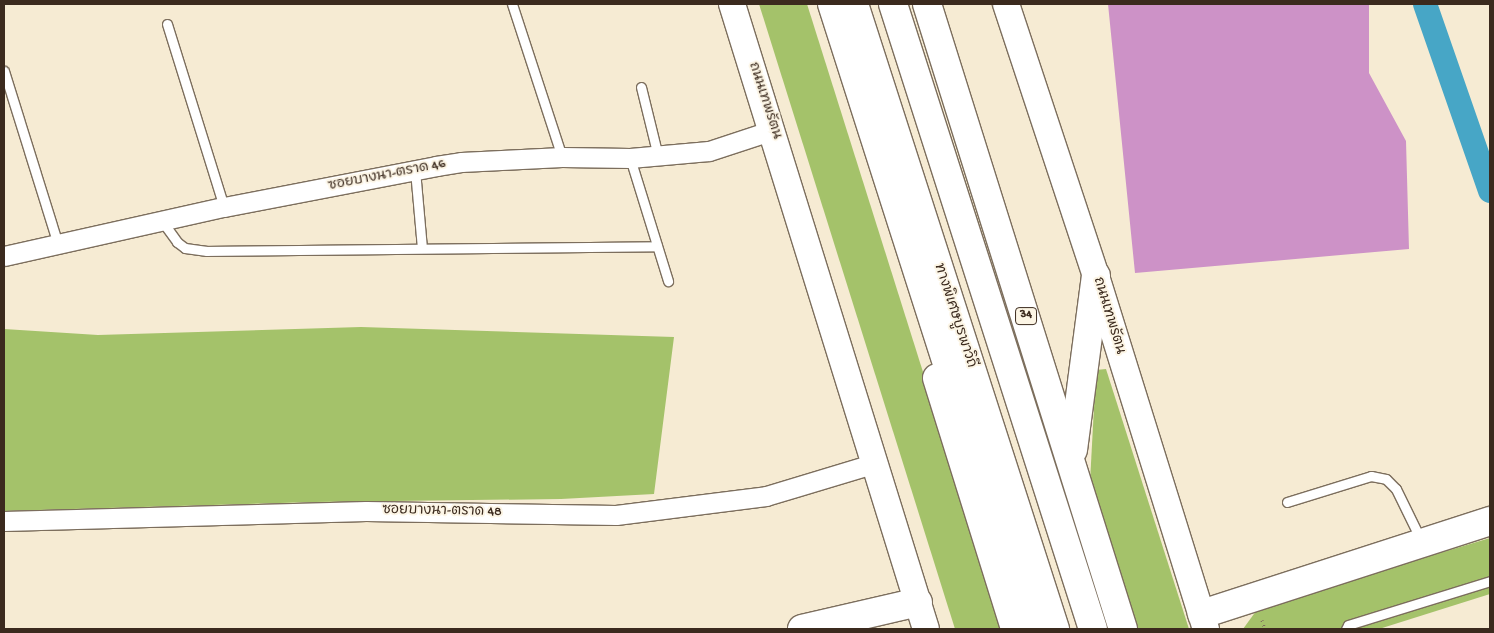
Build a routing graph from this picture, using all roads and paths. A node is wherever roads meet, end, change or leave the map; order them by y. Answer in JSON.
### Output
{"nodes":[{"id":1,"x":512,"y":4,"type":"edge"},
{"id":2,"x":732,"y":4,"type":"edge"},
{"id":3,"x":822,"y":4,"type":"edge"},
{"id":4,"x":832,"y":4,"type":"edge"},
{"id":5,"x":854,"y":4,"type":"edge"},
{"id":6,"x":893,"y":4,"type":"edge"},
{"id":7,"x":926,"y":4,"type":"edge"},
{"id":8,"x":1006,"y":4,"type":"edge"},
{"id":9,"x":167,"y":24,"type":"dead end"},
{"id":10,"x":4,"y":71,"type":"edge"},
{"id":11,"x":641,"y":87,"type":"dead end"},
{"id":12,"x":773,"y":130,"type":"junction"},
{"id":13,"x":658,"y":156,"type":"junction"},
{"id":14,"x":562,"y":157,"type":"junction"},
{"id":15,"x":630,"y":158,"type":"junction"},
{"id":16,"x":416,"y":170,"type":"junction"},
{"id":17,"x":224,"y":207,"type":"junction"},
{"id":18,"x":162,"y":221,"type":"junction"},
{"id":19,"x":58,"y":244,"type":"junction"},
{"id":20,"x":657,"y":246,"type":"junction"},
{"id":21,"x":422,"y":248,"type":"junction"},
{"id":22,"x":4,"y":256,"type":"edge"},
{"id":23,"x":1096,"y":276,"type":"junction"},
{"id":24,"x":668,"y":281,"type":"dead end"},
{"id":25,"x":1072,"y":459,"type":"junction"},
{"id":26,"x":875,"y":463,"type":"junction"},
{"id":27,"x":1287,"y":502,"type":"dead end"},
{"id":28,"x":4,"y":521,"type":"edge"},
{"id":29,"x":1490,"y":521,"type":"edge"},
{"id":30,"x":1422,"y":543,"type":"junction"},
{"id":31,"x":1490,"y":581,"type":"edge"},
{"id":32,"x":918,"y":602,"type":"junction"},
{"id":33,"x":1204,"y":622,"type":"edge"},
{"id":34,"x":802,"y":629,"type":"edge"},
{"id":35,"x":926,"y":629,"type":"edge"},
{"id":36,"x":1015,"y":629,"type":"edge"},
{"id":37,"x":1032,"y":629,"type":"edge"},
{"id":38,"x":1055,"y":629,"type":"edge"},
{"id":39,"x":1093,"y":629,"type":"edge"},
{"id":40,"x":1123,"y":629,"type":"edge"},
{"id":41,"x":1346,"y":629,"type":"edge"}],
"edges":[{"from":1,"to":14,"type":"lane"},
{"from":2,"to":12,"type":"main road","name":"ถนนเทพรัตน"},
{"from":3,"to":36,"type":"main road"},
{"from":4,"to":37,"type":"main road"},
{"from":5,"to":38,"type":"main road","name":"ทางพิเศษบูรพาวิถี"},
{"from":6,"to":39,"type":"main road"},
{"from":7,"to":25,"type":"main road","number":"34"},
{"from":8,"to":23,"type":"main road","name":"ถนนเทพรัตน"},
{"from":9,"to":17,"type":"lane"},
{"from":10,"to":19,"type":"lane"},
{"from":11,"to":13,"type":"lane"},
{"from":12,"to":13,"type":"street","name":"ซอยบางนา-ตราด 46"},
{"from":12,"to":26,"type":"main road","name":"ถนนเทพรัตน"},
{"from":13,"to":15,"type":"street","name":"ซอยบางนา-ตราด 46"},
{"from":14,"to":15,"type":"street","name":"ซอยบางนา-ตราด 46"},
{"from":14,"to":16,"type":"street","name":"ซอยบางนา-ตราด 46"},
{"from":15,"to":20,"type":"lane"},
{"from":16,"to":17,"type":"street","name":"ซอยบางนา-ตราด 46"},
{"from":16,"to":21,"type":"lane"},
{"from":17,"to":18,"type":"street","name":"ซอยบางนา-ตราด 46"},
{"from":18,"to":19,"type":"street","name":"ซอยบางนา-ตราด 46"},
{"from":18,"to":21,"type":"lane"},
{"from":19,"to":22,"type":"street","name":"ซอยบางนา-ตราด 46"},
{"from":20,"to":21,"type":"lane"},
{"from":20,"to":24,"type":"lane"},
{"from":23,"to":25,"type":"main road"},
{"from":23,"to":33,"type":"main road","name":"ถนนเทพรัตน"},
{"from":25,"to":40,"type":"main road","number":"34"},
{"from":26,"to":28,"type":"street","name":"ซอยบางนา-ตราด 48"},
{"from":26,"to":32,"type":"main road","name":"ถนนเทพรัตน"},
{"from":27,"to":30,"type":"lane"},
{"from":29,"to":30,"type":"main road"},
{"from":30,"to":33,"type":"main road"},
{"from":31,"to":41,"type":"lane"},
{"from":32,"to":34,"type":"main road"},
{"from":32,"to":35,"type":"main road","name":"ถนนเทพรัตน"}]}
